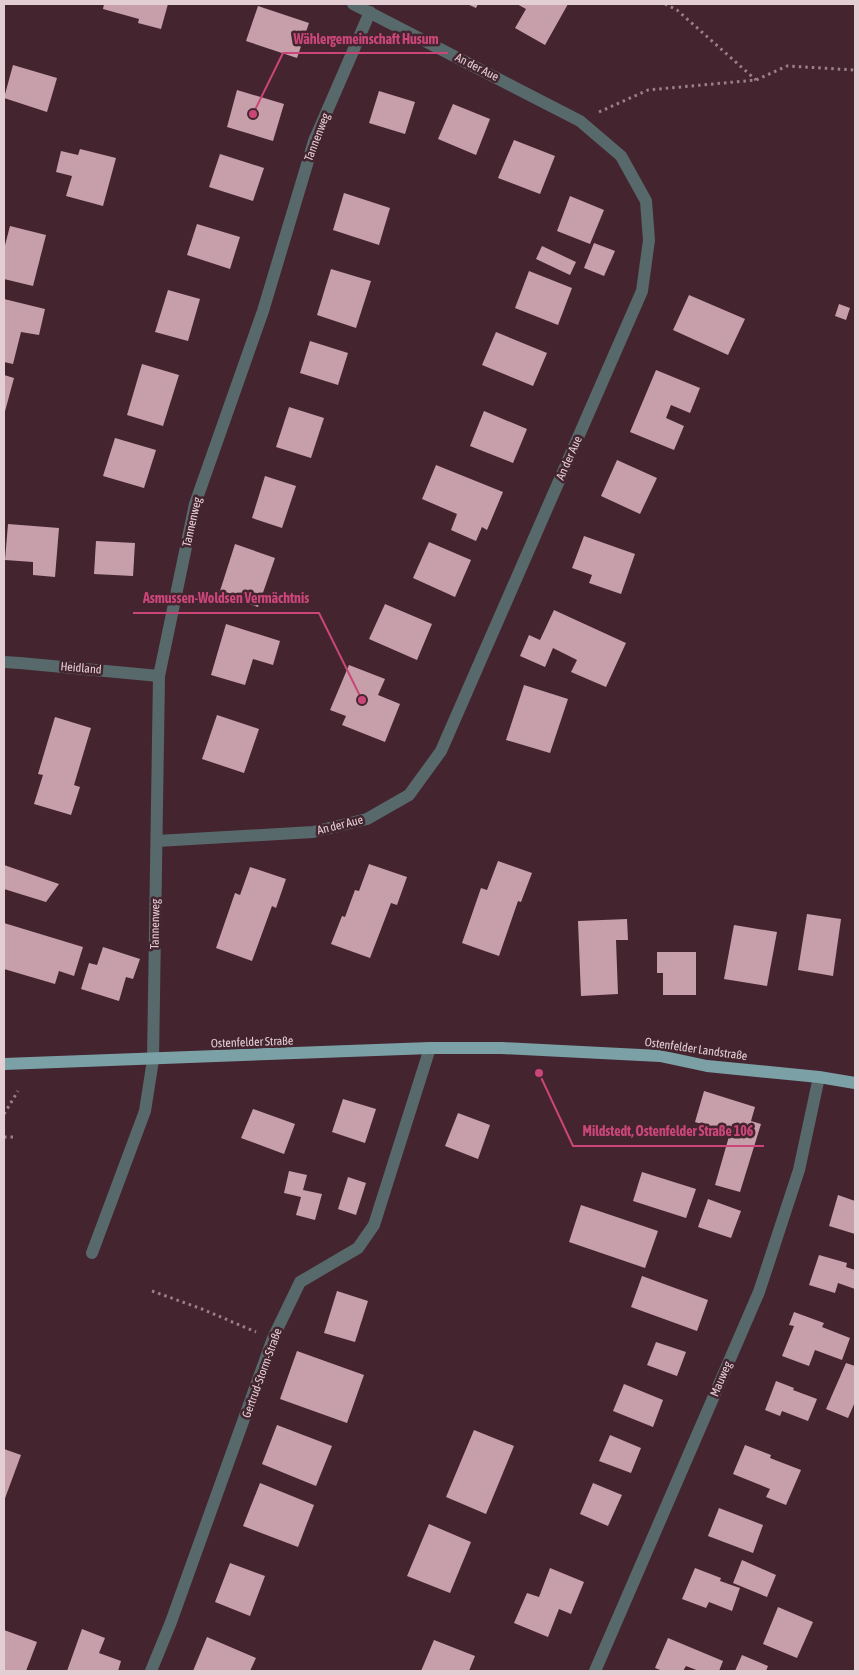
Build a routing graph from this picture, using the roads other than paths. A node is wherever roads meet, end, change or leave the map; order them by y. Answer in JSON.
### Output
{"nodes":[{"id":1,"x":353,"y":4,"type":"edge"},
{"id":2,"x":370,"y":12,"type":"junction"},
{"id":3,"x":4,"y":662,"type":"edge"},
{"id":4,"x":158,"y":676,"type":"junction"},
{"id":5,"x":156,"y":841,"type":"junction"},
{"id":6,"x":430,"y":1048,"type":"junction"},
{"id":7,"x":502,"y":1048,"type":"joint"},
{"id":8,"x":153,"y":1060,"type":"junction"},
{"id":9,"x":4,"y":1064,"type":"edge"},
{"id":10,"x":819,"y":1077,"type":"junction"},
{"id":11,"x":855,"y":1083,"type":"edge"},
{"id":12,"x":92,"y":1253,"type":"dead end"},
{"id":13,"x":151,"y":1671,"type":"edge"},
{"id":14,"x":595,"y":1671,"type":"edge"}],
"edges":[{"from":1,"to":2,"type":"street","name":"An der Aue"},
{"from":2,"to":4,"type":"street","name":"Tannenweg"},
{"from":2,"to":5,"type":"street","name":"An der Aue"},
{"from":3,"to":4,"type":"street","name":"Heidland"},
{"from":4,"to":5,"type":"street","name":"Tannenweg"},
{"from":5,"to":8,"type":"street","name":"Tannenweg"},
{"from":6,"to":7,"type":"main road","name":"Ostenfelder Straße"},
{"from":6,"to":8,"type":"main road","name":"Ostenfelder Straße"},
{"from":6,"to":13,"type":"street","name":"Gertrud-Storm-Straße"},
{"from":7,"to":10,"type":"main road","name":"Ostenfelder Landstraße"},
{"from":8,"to":9,"type":"main road","name":"Ostenfelder Straße"},
{"from":8,"to":12,"type":"street","name":"Tannenweg"},
{"from":10,"to":11,"type":"main road","name":"Ostenfelder Landstraße"},
{"from":10,"to":14,"type":"street","name":"Mauweg"}]}
